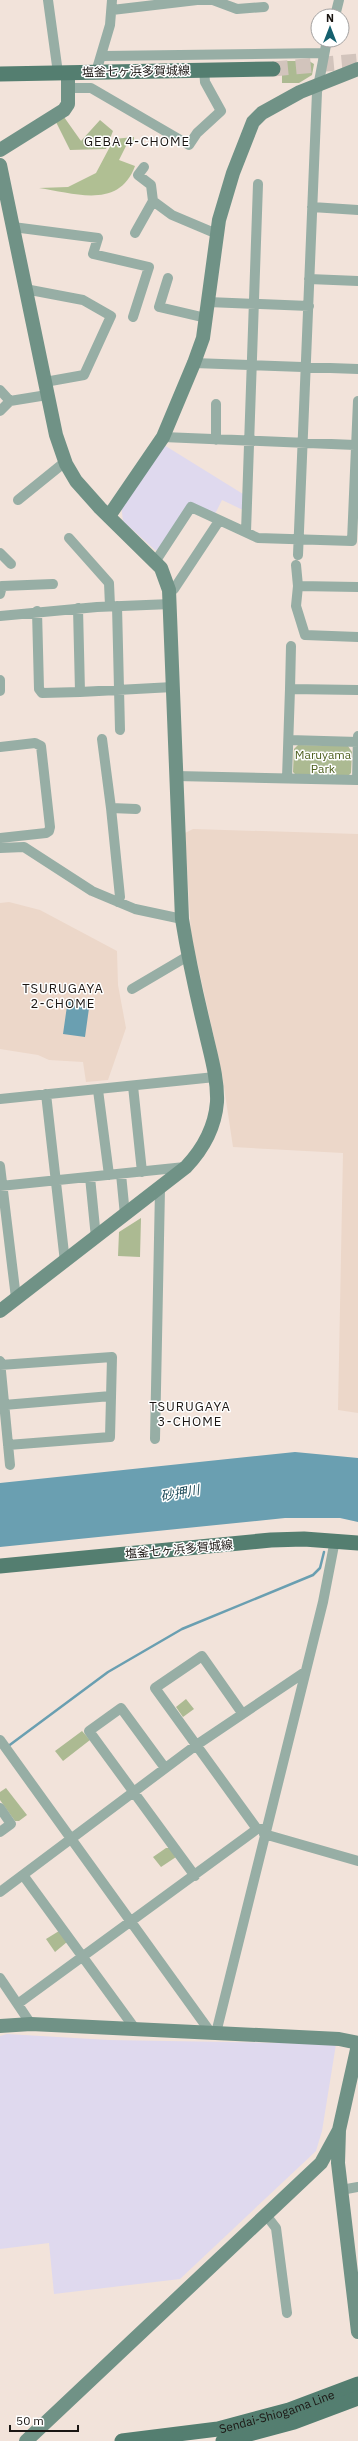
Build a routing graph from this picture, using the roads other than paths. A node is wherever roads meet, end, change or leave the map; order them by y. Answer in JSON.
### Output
{"nodes":[{"id":1,"x":48,"y":0,"type":"edge"},
{"id":2,"x":112,"y":5,"type":"edge"},
{"id":3,"x":264,"y":8,"type":"dead end"},
{"id":4,"x":325,"y":48,"type":"edge"},
{"id":5,"x":324,"y":52,"type":"junction"},
{"id":6,"x":103,"y":56,"type":"junction"},
{"id":7,"x":273,"y":69,"type":"tunnel mouth"},
{"id":8,"x":358,"y":69,"type":"edge"},
{"id":9,"x":204,"y":70,"type":"junction"},
{"id":10,"x":96,"y":72,"type":"junction"},
{"id":11,"x":0,"y":74,"type":"edge"},
{"id":12,"x":65,"y":78,"type":"junction"},
{"id":13,"x":318,"y":84,"type":"junction"},
{"id":14,"x":0,"y":150,"type":"edge"},
{"id":15,"x":0,"y":166,"type":"edge"},
{"id":16,"x":144,"y":167,"type":"dead end"},
{"id":17,"x":258,"y":184,"type":"dead end"},
{"id":18,"x":153,"y":201,"type":"junction"},
{"id":19,"x":312,"y":207,"type":"junction"},
{"id":20,"x":358,"y":210,"type":"edge"},
{"id":21,"x":12,"y":226,"type":"junction"},
{"id":22,"x":135,"y":233,"type":"dead end"},
{"id":23,"x":216,"y":234,"type":"junction"},
{"id":24,"x":168,"y":278,"type":"dead end"},
{"id":25,"x":309,"y":279,"type":"junction"},
{"id":26,"x":358,"y":281,"type":"edge"},
{"id":27,"x":25,"y":289,"type":"junction"},
{"id":28,"x":208,"y":302,"type":"junction"},
{"id":29,"x":253,"y":304,"type":"junction"},
{"id":30,"x":309,"y":306,"type":"junction"},
{"id":31,"x":133,"y":317,"type":"dead end"},
{"id":32,"x":206,"y":318,"type":"junction"},
{"id":33,"x":194,"y":363,"type":"junction"},
{"id":34,"x":251,"y":366,"type":"junction"},
{"id":35,"x":306,"y":367,"type":"junction"},
{"id":36,"x":358,"y":369,"type":"edge"},
{"id":37,"x":46,"y":389,"type":"junction"},
{"id":38,"x":0,"y":390,"type":"edge"},
{"id":39,"x":10,"y":401,"type":"junction"},
{"id":40,"x":358,"y":401,"type":"edge"},
{"id":41,"x":216,"y":404,"type":"dead end"},
{"id":42,"x":0,"y":411,"type":"edge"},
{"id":43,"x":163,"y":437,"type":"junction"},
{"id":44,"x":216,"y":440,"type":"junction"},
{"id":45,"x":248,"y":442,"type":"junction"},
{"id":46,"x":302,"y":443,"type":"junction"},
{"id":47,"x":355,"y":445,"type":"junction"},
{"id":48,"x":65,"y":462,"type":"junction"},
{"id":49,"x":18,"y":500,"type":"dead end"},
{"id":50,"x":109,"y":516,"type":"junction"},
{"id":51,"x":219,"y":521,"type":"junction"},
{"id":52,"x":246,"y":532,"type":"junction"},
{"id":53,"x":69,"y":538,"type":"dead end"},
{"id":54,"x":298,"y":539,"type":"junction"},
{"id":55,"x":0,"y":553,"type":"edge"},
{"id":56,"x":156,"y":562,"type":"junction"},
{"id":57,"x":11,"y":564,"type":"dead end"},
{"id":58,"x":53,"y":584,"type":"dead end"},
{"id":59,"x":298,"y":586,"type":"junction"},
{"id":60,"x":358,"y":587,"type":"edge"},
{"id":61,"x":169,"y":590,"type":"junction"},
{"id":62,"x":0,"y":594,"type":"edge"},
{"id":63,"x":171,"y":604,"type":"junction"},
{"id":64,"x":113,"y":606,"type":"junction"},
{"id":65,"x":78,"y":608,"type":"junction"},
{"id":66,"x":37,"y":611,"type":"junction"},
{"id":67,"x":0,"y":616,"type":"edge"},
{"id":68,"x":358,"y":637,"type":"edge"},
{"id":69,"x":291,"y":646,"type":"dead end"},
{"id":70,"x":0,"y":680,"type":"edge"},
{"id":71,"x":173,"y":687,"type":"junction"},
{"id":72,"x":290,"y":689,"type":"junction"},
{"id":73,"x":120,"y":690,"type":"junction"},
{"id":74,"x":358,"y":690,"type":"edge"},
{"id":75,"x":0,"y":691,"type":"edge"},
{"id":76,"x":80,"y":692,"type":"junction"},
{"id":77,"x":120,"y":730,"type":"dead end"},
{"id":78,"x":358,"y":736,"type":"edge"},
{"id":79,"x":102,"y":739,"type":"dead end"},
{"id":80,"x":289,"y":740,"type":"junction"},
{"id":81,"x":358,"y":742,"type":"edge"},
{"id":82,"x":0,"y":747,"type":"edge"},
{"id":83,"x":176,"y":776,"type":"junction"},
{"id":84,"x":287,"y":778,"type":"junction"},
{"id":85,"x":358,"y":780,"type":"edge"},
{"id":86,"x":111,"y":808,"type":"junction"},
{"id":87,"x":136,"y":810,"type":"dead end"},
{"id":88,"x":0,"y":838,"type":"edge"},
{"id":89,"x":0,"y":848,"type":"edge"},
{"id":90,"x":118,"y":902,"type":"junction"},
{"id":91,"x":182,"y":919,"type":"junction"},
{"id":92,"x":188,"y":956,"type":"junction"},
{"id":93,"x":132,"y":989,"type":"dead end"},
{"id":94,"x":215,"y":1077,"type":"junction"},
{"id":95,"x":133,"y":1086,"type":"junction"},
{"id":96,"x":98,"y":1090,"type":"junction"},
{"id":97,"x":46,"y":1094,"type":"junction"},
{"id":98,"x":0,"y":1100,"type":"edge"},
{"id":99,"x":0,"y":1166,"type":"edge"},
{"id":100,"x":186,"y":1167,"type":"junction"},
{"id":101,"x":142,"y":1172,"type":"junction"},
{"id":102,"x":121,"y":1174,"type":"junction"},
{"id":103,"x":109,"y":1175,"type":"junction"},
{"id":104,"x":90,"y":1177,"type":"junction"},
{"id":105,"x":56,"y":1180,"type":"junction"},
{"id":106,"x":1,"y":1186,"type":"edge"},
{"id":107,"x":160,"y":1189,"type":"junction"},
{"id":108,"x":125,"y":1215,"type":"junction"},
{"id":109,"x":96,"y":1238,"type":"junction"},
{"id":110,"x":65,"y":1262,"type":"junction"},
{"id":111,"x":16,"y":1298,"type":"junction"},
{"id":112,"x":0,"y":1311,"type":"edge"},
{"id":113,"x":0,"y":1361,"type":"edge"},
{"id":114,"x":0,"y":1365,"type":"edge"},
{"id":115,"x":112,"y":1396,"type":"junction"},
{"id":116,"x":4,"y":1405,"type":"junction"},
{"id":117,"x":155,"y":1439,"type":"dead end"},
{"id":118,"x":8,"y":1445,"type":"junction"},
{"id":119,"x":10,"y":1465,"type":"dead end"},
{"id":120,"x":335,"y":1540,"type":"junction"},
{"id":121,"x":358,"y":1543,"type":"edge"},
{"id":122,"x":0,"y":1566,"type":"edge"},
{"id":123,"x":305,"y":1672,"type":"junction"},
{"id":124,"x":242,"y":1713,"type":"junction"},
{"id":125,"x":0,"y":1740,"type":"edge"},
{"id":126,"x":196,"y":1746,"type":"junction"},
{"id":127,"x":165,"y":1768,"type":"junction"},
{"id":128,"x":133,"y":1792,"type":"junction"},
{"id":129,"x":0,"y":1808,"type":"edge"},
{"id":130,"x":262,"y":1831,"type":"junction"},
{"id":131,"x":0,"y":1832,"type":"edge"},
{"id":132,"x":70,"y":1839,"type":"junction"},
{"id":133,"x":358,"y":1862,"type":"edge"},
{"id":134,"x":23,"y":1875,"type":"junction"},
{"id":135,"x":195,"y":1876,"type":"junction"},
{"id":136,"x":0,"y":1892,"type":"edge"},
{"id":137,"x":131,"y":1922,"type":"junction"},
{"id":138,"x":83,"y":1957,"type":"junction"},
{"id":139,"x":0,"y":1978,"type":"edge"},
{"id":140,"x":19,"y":2004,"type":"junction"},
{"id":141,"x":31,"y":2024,"type":"junction"},
{"id":142,"x":0,"y":2026,"type":"edge"},
{"id":143,"x":136,"y":2030,"type":"junction"},
{"id":144,"x":214,"y":2033,"type":"junction"},
{"id":145,"x":358,"y":2044,"type":"edge"},
{"id":146,"x":339,"y":2130,"type":"junction"},
{"id":147,"x":321,"y":2163,"type":"junction"},
{"id":148,"x":340,"y":2183,"type":"junction"},
{"id":149,"x":358,"y":2187,"type":"edge"},
{"id":150,"x":266,"y":2215,"type":"junction"},
{"id":151,"x":354,"y":2270,"type":"edge"},
{"id":152,"x":287,"y":2313,"type":"dead end"},
{"id":153,"x":358,"y":2332,"type":"edge"},
{"id":154,"x":358,"y":2384,"type":"edge"},
{"id":155,"x":358,"y":2398,"type":"edge"},
{"id":156,"x":26,"y":2441,"type":"edge"},
{"id":157,"x":122,"y":2441,"type":"edge"},
{"id":158,"x":223,"y":2441,"type":"edge"}],
"edges":[{"from":1,"to":12,"type":"street"},
{"from":2,"to":3,"type":"street"},
{"from":2,"to":6,"type":"street"},
{"from":4,"to":5,"type":"street"},
{"from":5,"to":6,"type":"street"},
{"from":5,"to":13,"type":"street"},
{"from":6,"to":10,"type":"street"},
{"from":7,"to":9,"type":"main road","name":"塩釜七ヶ浜多賀城線"},
{"from":8,"to":13,"type":"street"},
{"from":9,"to":10,"type":"main road","name":"塩釜七ヶ浜多賀城線"},
{"from":9,"to":12,"type":"street"},
{"from":10,"to":12,"type":"main road","name":"塩釜七ヶ浜多賀城線"},
{"from":11,"to":12,"type":"main road","name":"塩釜七ヶ浜多賀城線"},
{"from":12,"to":14,"type":"street"},
{"from":13,"to":19,"type":"street"},
{"from":13,"to":23,"type":"street"},
{"from":15,"to":21,"type":"street"},
{"from":16,"to":18,"type":"street"},
{"from":17,"to":29,"type":"street"},
{"from":18,"to":22,"type":"street"},
{"from":18,"to":23,"type":"street"},
{"from":19,"to":20,"type":"street"},
{"from":19,"to":25,"type":"street"},
{"from":21,"to":27,"type":"street"},
{"from":21,"to":31,"type":"street"},
{"from":23,"to":28,"type":"street"},
{"from":24,"to":32,"type":"street"},
{"from":25,"to":26,"type":"street"},
{"from":25,"to":30,"type":"street"},
{"from":27,"to":37,"type":"street"},
{"from":27,"to":37,"type":"street"},
{"from":28,"to":29,"type":"street"},
{"from":28,"to":32,"type":"street"},
{"from":29,"to":30,"type":"street"},
{"from":29,"to":34,"type":"street"},
{"from":30,"to":35,"type":"street"},
{"from":32,"to":33,"type":"street"},
{"from":33,"to":34,"type":"street"},
{"from":33,"to":43,"type":"street"},
{"from":34,"to":35,"type":"street"},
{"from":34,"to":45,"type":"street"},
{"from":35,"to":36,"type":"street"},
{"from":35,"to":46,"type":"street"},
{"from":37,"to":39,"type":"street"},
{"from":37,"to":48,"type":"street"},
{"from":38,"to":39,"type":"street"},
{"from":39,"to":42,"type":"street"},
{"from":40,"to":47,"type":"street"},
{"from":41,"to":44,"type":"street"},
{"from":43,"to":44,"type":"street"},
{"from":43,"to":50,"type":"street"},
{"from":44,"to":45,"type":"street"},
{"from":45,"to":46,"type":"street"},
{"from":45,"to":52,"type":"street"},
{"from":46,"to":47,"type":"street"},
{"from":46,"to":54,"type":"street"},
{"from":47,"to":54,"type":"street"},
{"from":48,"to":49,"type":"street"},
{"from":48,"to":50,"type":"street"},
{"from":50,"to":56,"type":"street"},
{"from":51,"to":52,"type":"street"},
{"from":51,"to":56,"type":"street"},
{"from":51,"to":61,"type":"street"},
{"from":52,"to":54,"type":"street"},
{"from":53,"to":64,"type":"street"},
{"from":54,"to":59,"type":"street"},
{"from":55,"to":57,"type":"street"},
{"from":56,"to":61,"type":"street"},
{"from":58,"to":62,"type":"street"},
{"from":59,"to":60,"type":"street"},
{"from":59,"to":68,"type":"street"},
{"from":61,"to":63,"type":"street"},
{"from":63,"to":64,"type":"street"},
{"from":63,"to":71,"type":"street"},
{"from":64,"to":65,"type":"street"},
{"from":64,"to":73,"type":"street"},
{"from":65,"to":66,"type":"street"},
{"from":65,"to":76,"type":"street"},
{"from":66,"to":67,"type":"street"},
{"from":66,"to":76,"type":"street"},
{"from":69,"to":72,"type":"street"},
{"from":70,"to":75,"type":"street"},
{"from":71,"to":73,"type":"street"},
{"from":71,"to":83,"type":"street"},
{"from":72,"to":74,"type":"street"},
{"from":72,"to":80,"type":"street"},
{"from":73,"to":76,"type":"street"},
{"from":73,"to":77,"type":"street"},
{"from":78,"to":81,"type":"street"},
{"from":79,"to":86,"type":"street"},
{"from":80,"to":81,"type":"street"},
{"from":80,"to":84,"type":"street"},
{"from":81,"to":85,"type":"street"},
{"from":82,"to":88,"type":"street"},
{"from":83,"to":84,"type":"street"},
{"from":83,"to":91,"type":"street"},
{"from":84,"to":85,"type":"street"},
{"from":86,"to":87,"type":"street"},
{"from":86,"to":90,"type":"street"},
{"from":89,"to":90,"type":"street"},
{"from":90,"to":91,"type":"street"},
{"from":91,"to":92,"type":"street"},
{"from":92,"to":93,"type":"street"},
{"from":92,"to":94,"type":"street"},
{"from":94,"to":95,"type":"street"},
{"from":94,"to":100,"type":"street"},
{"from":95,"to":96,"type":"street"},
{"from":95,"to":101,"type":"street"},
{"from":96,"to":97,"type":"street"},
{"from":96,"to":103,"type":"street"},
{"from":97,"to":98,"type":"street"},
{"from":97,"to":105,"type":"street"},
{"from":99,"to":106,"type":"street"},
{"from":100,"to":101,"type":"street"},
{"from":100,"to":107,"type":"street"},
{"from":101,"to":102,"type":"street"},
{"from":102,"to":103,"type":"street"},
{"from":102,"to":108,"type":"street"},
{"from":103,"to":104,"type":"street"},
{"from":104,"to":105,"type":"street"},
{"from":104,"to":109,"type":"street"},
{"from":105,"to":106,"type":"street"},
{"from":105,"to":110,"type":"street"},
{"from":106,"to":111,"type":"street"},
{"from":107,"to":108,"type":"street"},
{"from":107,"to":117,"type":"street"},
{"from":108,"to":109,"type":"street"},
{"from":109,"to":110,"type":"street"},
{"from":110,"to":111,"type":"street"},
{"from":111,"to":112,"type":"street"},
{"from":113,"to":114,"type":"street"},
{"from":114,"to":115,"type":"street"},
{"from":114,"to":116,"type":"street"},
{"from":115,"to":116,"type":"street"},
{"from":115,"to":118,"type":"street"},
{"from":116,"to":118,"type":"street"},
{"from":118,"to":119,"type":"street"},
{"from":120,"to":121,"type":"main road","name":"塩釜七ヶ浜多賀城線"},
{"from":120,"to":122,"type":"main road","name":"塩釜七ヶ浜多賀城線"},
{"from":120,"to":123,"type":"street"},
{"from":123,"to":124,"type":"street"},
{"from":123,"to":130,"type":"street"},
{"from":124,"to":126,"type":"street"},
{"from":124,"to":126,"type":"street"},
{"from":125,"to":132,"type":"street"},
{"from":126,"to":127,"type":"street"},
{"from":126,"to":130,"type":"street"},
{"from":127,"to":128,"type":"street"},
{"from":127,"to":128,"type":"street"},
{"from":128,"to":132,"type":"street"},
{"from":128,"to":135,"type":"street"},
{"from":129,"to":131,"type":"street"},
{"from":130,"to":133,"type":"street"},
{"from":130,"to":135,"type":"street"},
{"from":130,"to":144,"type":"street"},
{"from":132,"to":134,"type":"street"},
{"from":132,"to":137,"type":"street"},
{"from":134,"to":136,"type":"street"},
{"from":134,"to":138,"type":"street"},
{"from":135,"to":137,"type":"street"},
{"from":137,"to":138,"type":"street"},
{"from":137,"to":144,"type":"street"},
{"from":138,"to":140,"type":"street"},
{"from":138,"to":143,"type":"street"},
{"from":139,"to":140,"type":"street"},
{"from":140,"to":141,"type":"street"},
{"from":141,"to":142,"type":"street"},
{"from":141,"to":143,"type":"street"},
{"from":143,"to":144,"type":"street"},
{"from":144,"to":145,"type":"street"},
{"from":145,"to":146,"type":"street"},
{"from":146,"to":147,"type":"street"},
{"from":146,"to":148,"type":"street"},
{"from":147,"to":148,"type":"street"},
{"from":147,"to":150,"type":"street"},
{"from":148,"to":149,"type":"street"},
{"from":148,"to":151,"type":"street"},
{"from":150,"to":152,"type":"street"},
{"from":150,"to":156,"type":"street"},
{"from":151,"to":153,"type":"street"},
{"from":154,"to":157,"type":"main road","name":"Sendai-Shiogama Line"},
{"from":155,"to":158,"type":"main road","name":"Sendai-Shiogama Line"}]}
